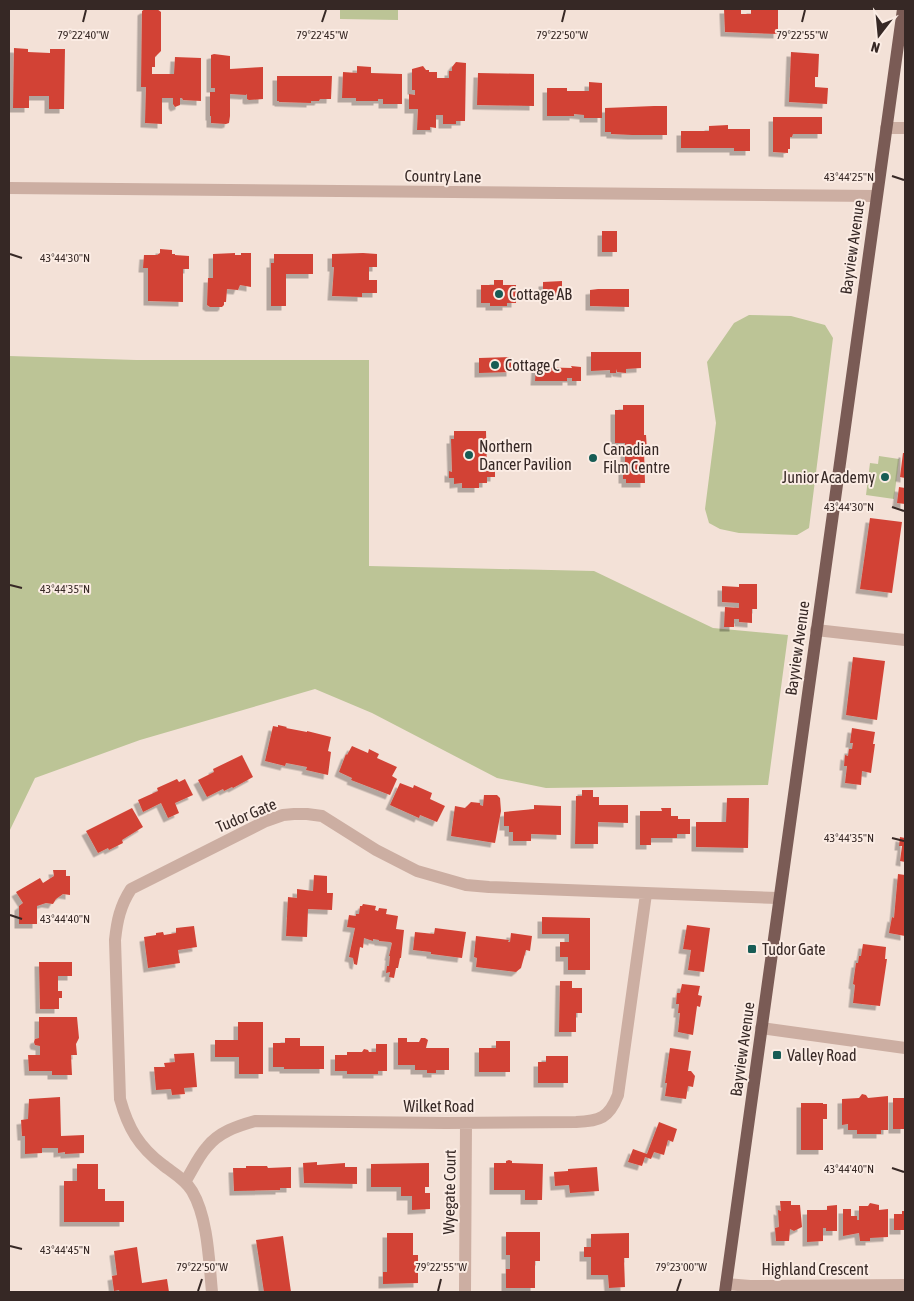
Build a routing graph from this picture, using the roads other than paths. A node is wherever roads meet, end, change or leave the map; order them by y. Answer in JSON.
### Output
{"nodes":[{"id":1,"x":903,"y":9,"type":"edge"},
{"id":2,"x":886,"y":128,"type":"junction"},
{"id":3,"x":905,"y":128,"type":"edge"},
{"id":4,"x":9,"y":188,"type":"edge"},
{"id":5,"x":876,"y":196,"type":"junction"},
{"id":6,"x":816,"y":630,"type":"junction"},
{"id":7,"x":905,"y":640,"type":"edge"},
{"id":8,"x":646,"y":894,"type":"junction"},
{"id":9,"x":778,"y":898,"type":"junction"},
{"id":10,"x":761,"y":1028,"type":"junction"},
{"id":11,"x":905,"y":1048,"type":"edge"},
{"id":12,"x":466,"y":1123,"type":"junction"},
{"id":13,"x":185,"y":1182,"type":"junction"},
{"id":14,"x":905,"y":1285,"type":"edge"},
{"id":15,"x":725,"y":1288,"type":"edge"},
{"id":16,"x":212,"y":1292,"type":"edge"},
{"id":17,"x":465,"y":1292,"type":"edge"}],
"edges":[{"from":1,"to":2,"type":"main road","name":"Bayview Avenue"},
{"from":2,"to":3,"type":"street"},
{"from":2,"to":5,"type":"main road","name":"Bayview Avenue"},
{"from":4,"to":5,"type":"street","name":"Country Lane"},
{"from":5,"to":6,"type":"main road","name":"Bayview Avenue"},
{"from":6,"to":7,"type":"street"},
{"from":6,"to":9,"type":"main road","name":"Bayview Avenue"},
{"from":8,"to":9,"type":"street","name":"Tudor Gate"},
{"from":8,"to":12,"type":"street","name":"Wilket Road"},
{"from":8,"to":13,"type":"street","name":"Tudor Gate"},
{"from":9,"to":10,"type":"main road","name":"Bayview Avenue"},
{"from":10,"to":11,"type":"street"},
{"from":10,"to":15,"type":"main road","name":"Bayview Avenue"},
{"from":12,"to":13,"type":"street","name":"Wilket Road"},
{"from":12,"to":17,"type":"street","name":"Wyegate Court"},
{"from":13,"to":16,"type":"street"},
{"from":14,"to":15,"type":"street","name":"Highland Crescent"}]}
